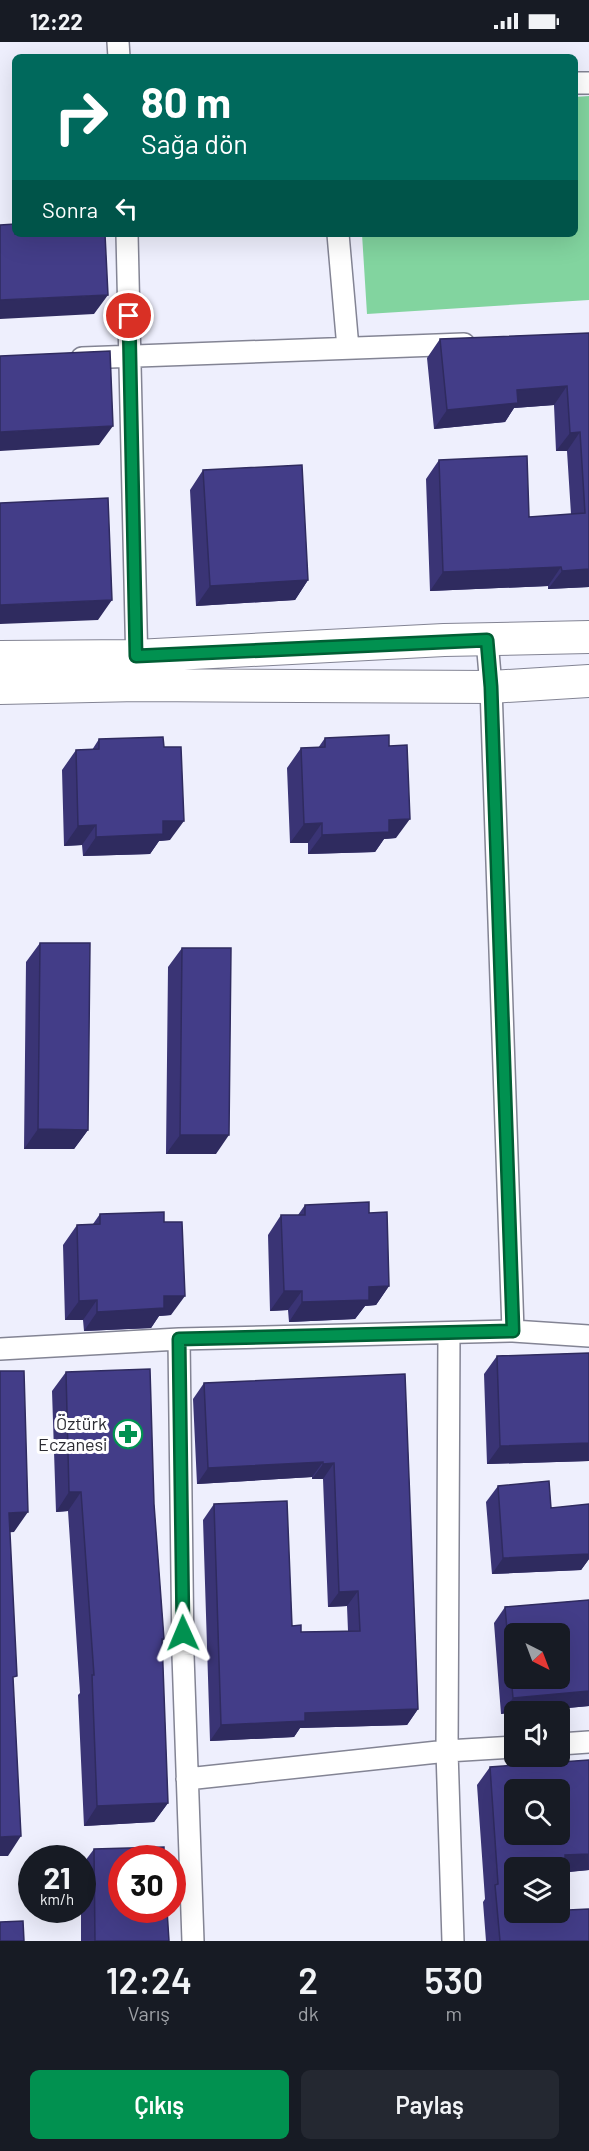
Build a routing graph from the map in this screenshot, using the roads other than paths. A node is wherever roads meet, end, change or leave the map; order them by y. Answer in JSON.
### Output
{"nodes":[{"id":1,"x":127,"y":237,"type":"edge"},
{"id":2,"x":338,"y":237,"type":"edge"},
{"id":3,"x":486,"y":343,"type":"edge"},
{"id":4,"x":348,"y":348,"type":"junction"},
{"id":5,"x":130,"y":357,"type":"junction"},
{"id":6,"x":59,"y":358,"type":"edge"},
{"id":7,"x":589,"y":637,"type":"edge"},
{"id":8,"x":487,"y":640,"type":"junction"},
{"id":9,"x":0,"y":657,"type":"edge"},
{"id":10,"x":137,"y":670,"type":"junction"},
{"id":11,"x":589,"y":681,"type":"edge"},
{"id":12,"x":491,"y":687,"type":"junction"},
{"id":13,"x":0,"y":688,"type":"edge"},
{"id":14,"x":513,"y":1331,"type":"junction"},
{"id":15,"x":449,"y":1334,"type":"junction"},
{"id":16,"x":589,"y":1335,"type":"edge"},
{"id":17,"x":179,"y":1339,"type":"junction"},
{"id":18,"x":0,"y":1349,"type":"edge"},
{"id":19,"x":589,"y":1742,"type":"edge"},
{"id":20,"x":570,"y":1743,"type":"edge"},
{"id":21,"x":504,"y":1748,"type":"edge"},
{"id":22,"x":447,"y":1751,"type":"junction"},
{"id":23,"x":187,"y":1779,"type":"junction"},
{"id":24,"x":192,"y":1941,"type":"edge"},
{"id":25,"x":453,"y":1941,"type":"edge"}],
"edges":[{"from":1,"to":5,"type":"street"},
{"from":2,"to":4,"type":"street"},
{"from":3,"to":4,"type":"street"},
{"from":4,"to":5,"type":"street"},
{"from":5,"to":6,"type":"street"},
{"from":5,"to":10,"type":"street"},
{"from":7,"to":8,"type":"street"},
{"from":8,"to":10,"type":"street"},
{"from":8,"to":12,"type":"street"},
{"from":9,"to":10,"type":"street"},
{"from":10,"to":12,"type":"street"},
{"from":10,"to":13,"type":"street"},
{"from":11,"to":12,"type":"street"},
{"from":12,"to":14,"type":"street"},
{"from":14,"to":15,"type":"street"},
{"from":14,"to":16,"type":"street"},
{"from":15,"to":17,"type":"street"},
{"from":15,"to":22,"type":"street"},
{"from":17,"to":18,"type":"street"},
{"from":17,"to":23,"type":"street"},
{"from":19,"to":20,"type":"street"},
{"from":21,"to":22,"type":"street"},
{"from":22,"to":23,"type":"street"},
{"from":22,"to":25,"type":"street"},
{"from":23,"to":24,"type":"street"}]}
